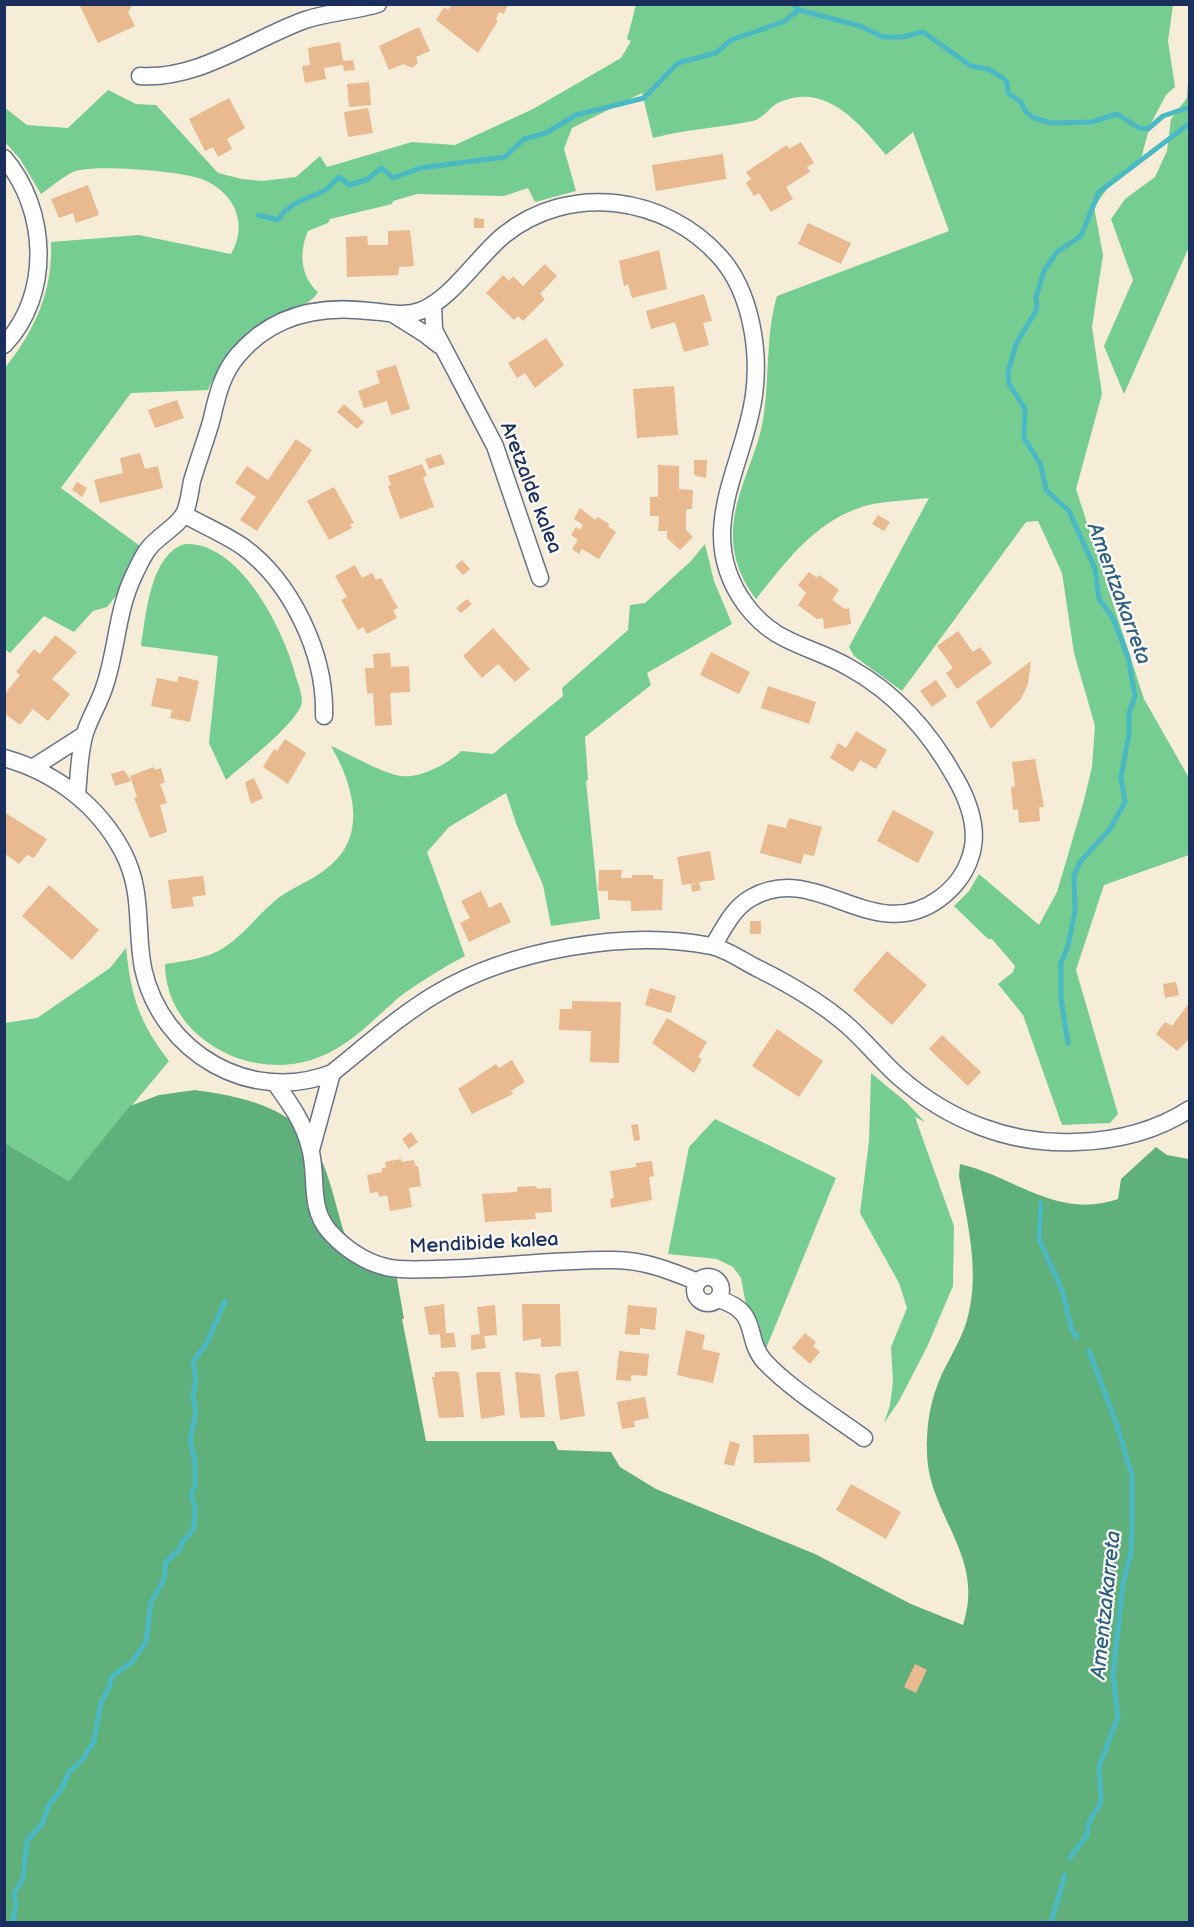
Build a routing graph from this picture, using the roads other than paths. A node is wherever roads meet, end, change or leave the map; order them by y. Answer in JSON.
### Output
{"nodes":[{"id":1,"x":378,"y":4,"type":"edge"},
{"id":2,"x":140,"y":76,"type":"dead end"},
{"id":3,"x":4,"y":158,"type":"edge"},
{"id":4,"x":433,"y":304,"type":"junction"},
{"id":5,"x":392,"y":313,"type":"junction"},
{"id":6,"x":4,"y":345,"type":"edge"},
{"id":7,"x":444,"y":350,"type":"junction"},
{"id":8,"x":184,"y":515,"type":"junction"},
{"id":9,"x":540,"y":578,"type":"dead end"},
{"id":10,"x":324,"y":716,"type":"dead end"},
{"id":11,"x":84,"y":735,"type":"junction"},
{"id":12,"x":4,"y":758,"type":"edge"},
{"id":13,"x":34,"y":766,"type":"junction"},
{"id":14,"x":76,"y":795,"type":"junction"},
{"id":15,"x":713,"y":946,"type":"junction"},
{"id":16,"x":333,"y":1073,"type":"junction"},
{"id":17,"x":276,"y":1084,"type":"junction"},
{"id":18,"x":1190,"y":1109,"type":"edge"},
{"id":19,"x":311,"y":1150,"type":"junction"},
{"id":20,"x":864,"y":1438,"type":"dead end"}],
"edges":[{"from":1,"to":2,"type":"street"},
{"from":3,"to":6,"type":"street"},
{"from":4,"to":5,"type":"street"},
{"from":4,"to":7,"type":"street","name":"Aretzalde kalea"},
{"from":4,"to":15,"type":"street"},
{"from":5,"to":7,"type":"street","name":"Aretzalde kalea"},
{"from":5,"to":8,"type":"street"},
{"from":7,"to":9,"type":"street","name":"Aretzalde kalea"},
{"from":8,"to":10,"type":"street"},
{"from":8,"to":11,"type":"street"},
{"from":11,"to":13,"type":"street"},
{"from":11,"to":14,"type":"street"},
{"from":12,"to":13,"type":"street"},
{"from":13,"to":14,"type":"street"},
{"from":14,"to":17,"type":"street"},
{"from":15,"to":16,"type":"street"},
{"from":15,"to":18,"type":"street"},
{"from":16,"to":17,"type":"street"},
{"from":16,"to":19,"type":"street"},
{"from":17,"to":19,"type":"street"},
{"from":19,"to":20,"type":"street","name":"Mendibide kalea"}]}
